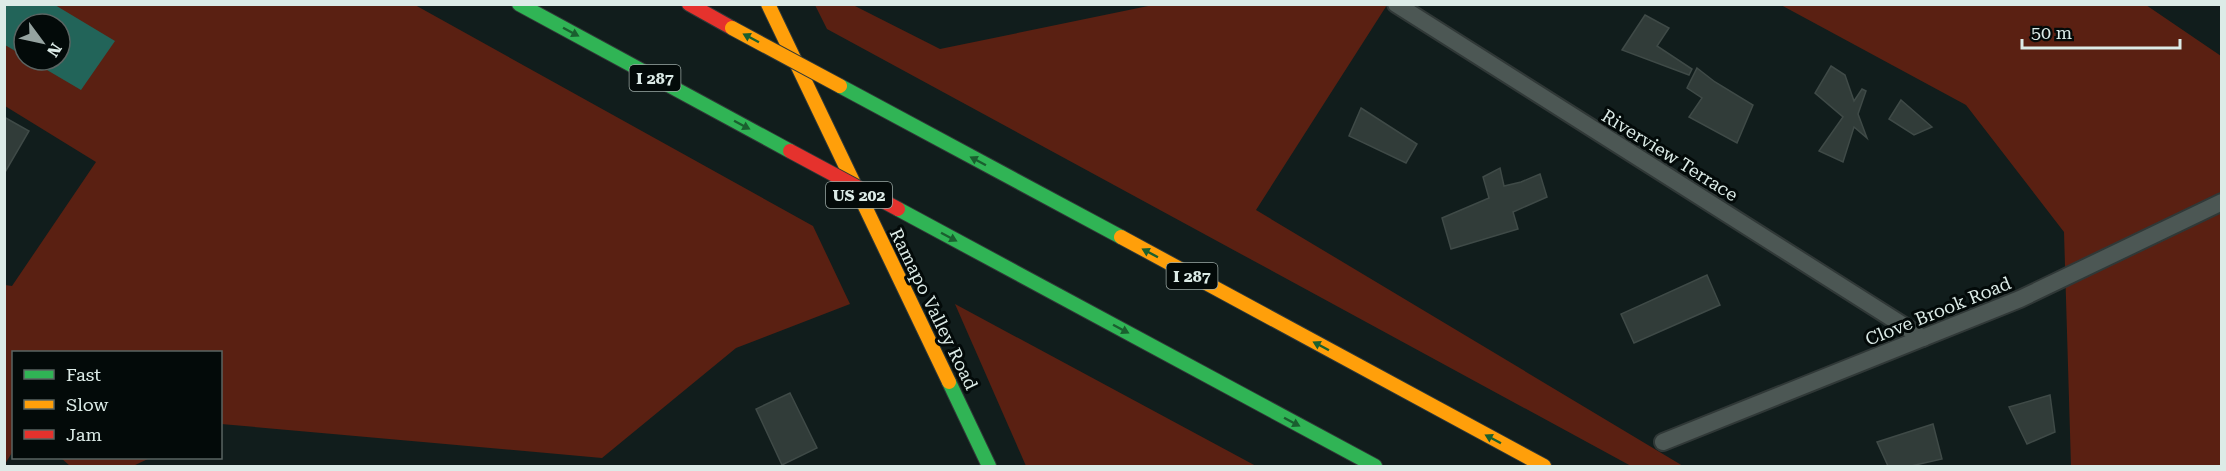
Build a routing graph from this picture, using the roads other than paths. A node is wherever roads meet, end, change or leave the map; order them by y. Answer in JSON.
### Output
{"nodes":[{"id":1,"x":519,"y":4,"type":"edge"},
{"id":2,"x":689,"y":4,"type":"edge"},
{"id":3,"x":768,"y":4,"type":"edge"},
{"id":4,"x":1396,"y":4,"type":"edge"},
{"id":5,"x":2222,"y":202,"type":"edge"},
{"id":6,"x":1923,"y":338,"type":"junction"},
{"id":7,"x":1663,"y":442,"type":"dead end"},
{"id":8,"x":989,"y":466,"type":"edge"},
{"id":9,"x":1374,"y":466,"type":"edge"},
{"id":10,"x":1544,"y":466,"type":"edge"}],
"edges":[{"from":1,"to":9,"type":"main road","number":"I 287","one_way":true,"bridge":true},
{"from":10,"to":2,"type":"main road","number":"I 287","one_way":true,"bridge":true},
{"from":3,"to":8,"type":"main road","name":"Ramapo Valley Road","number":"US 202"},
{"from":4,"to":6,"type":"street","name":"Riverview Terrace"},
{"from":5,"to":6,"type":"street","name":"Clove Brook Road"},
{"from":6,"to":7,"type":"street","name":"Clove Brook Road"}]}
